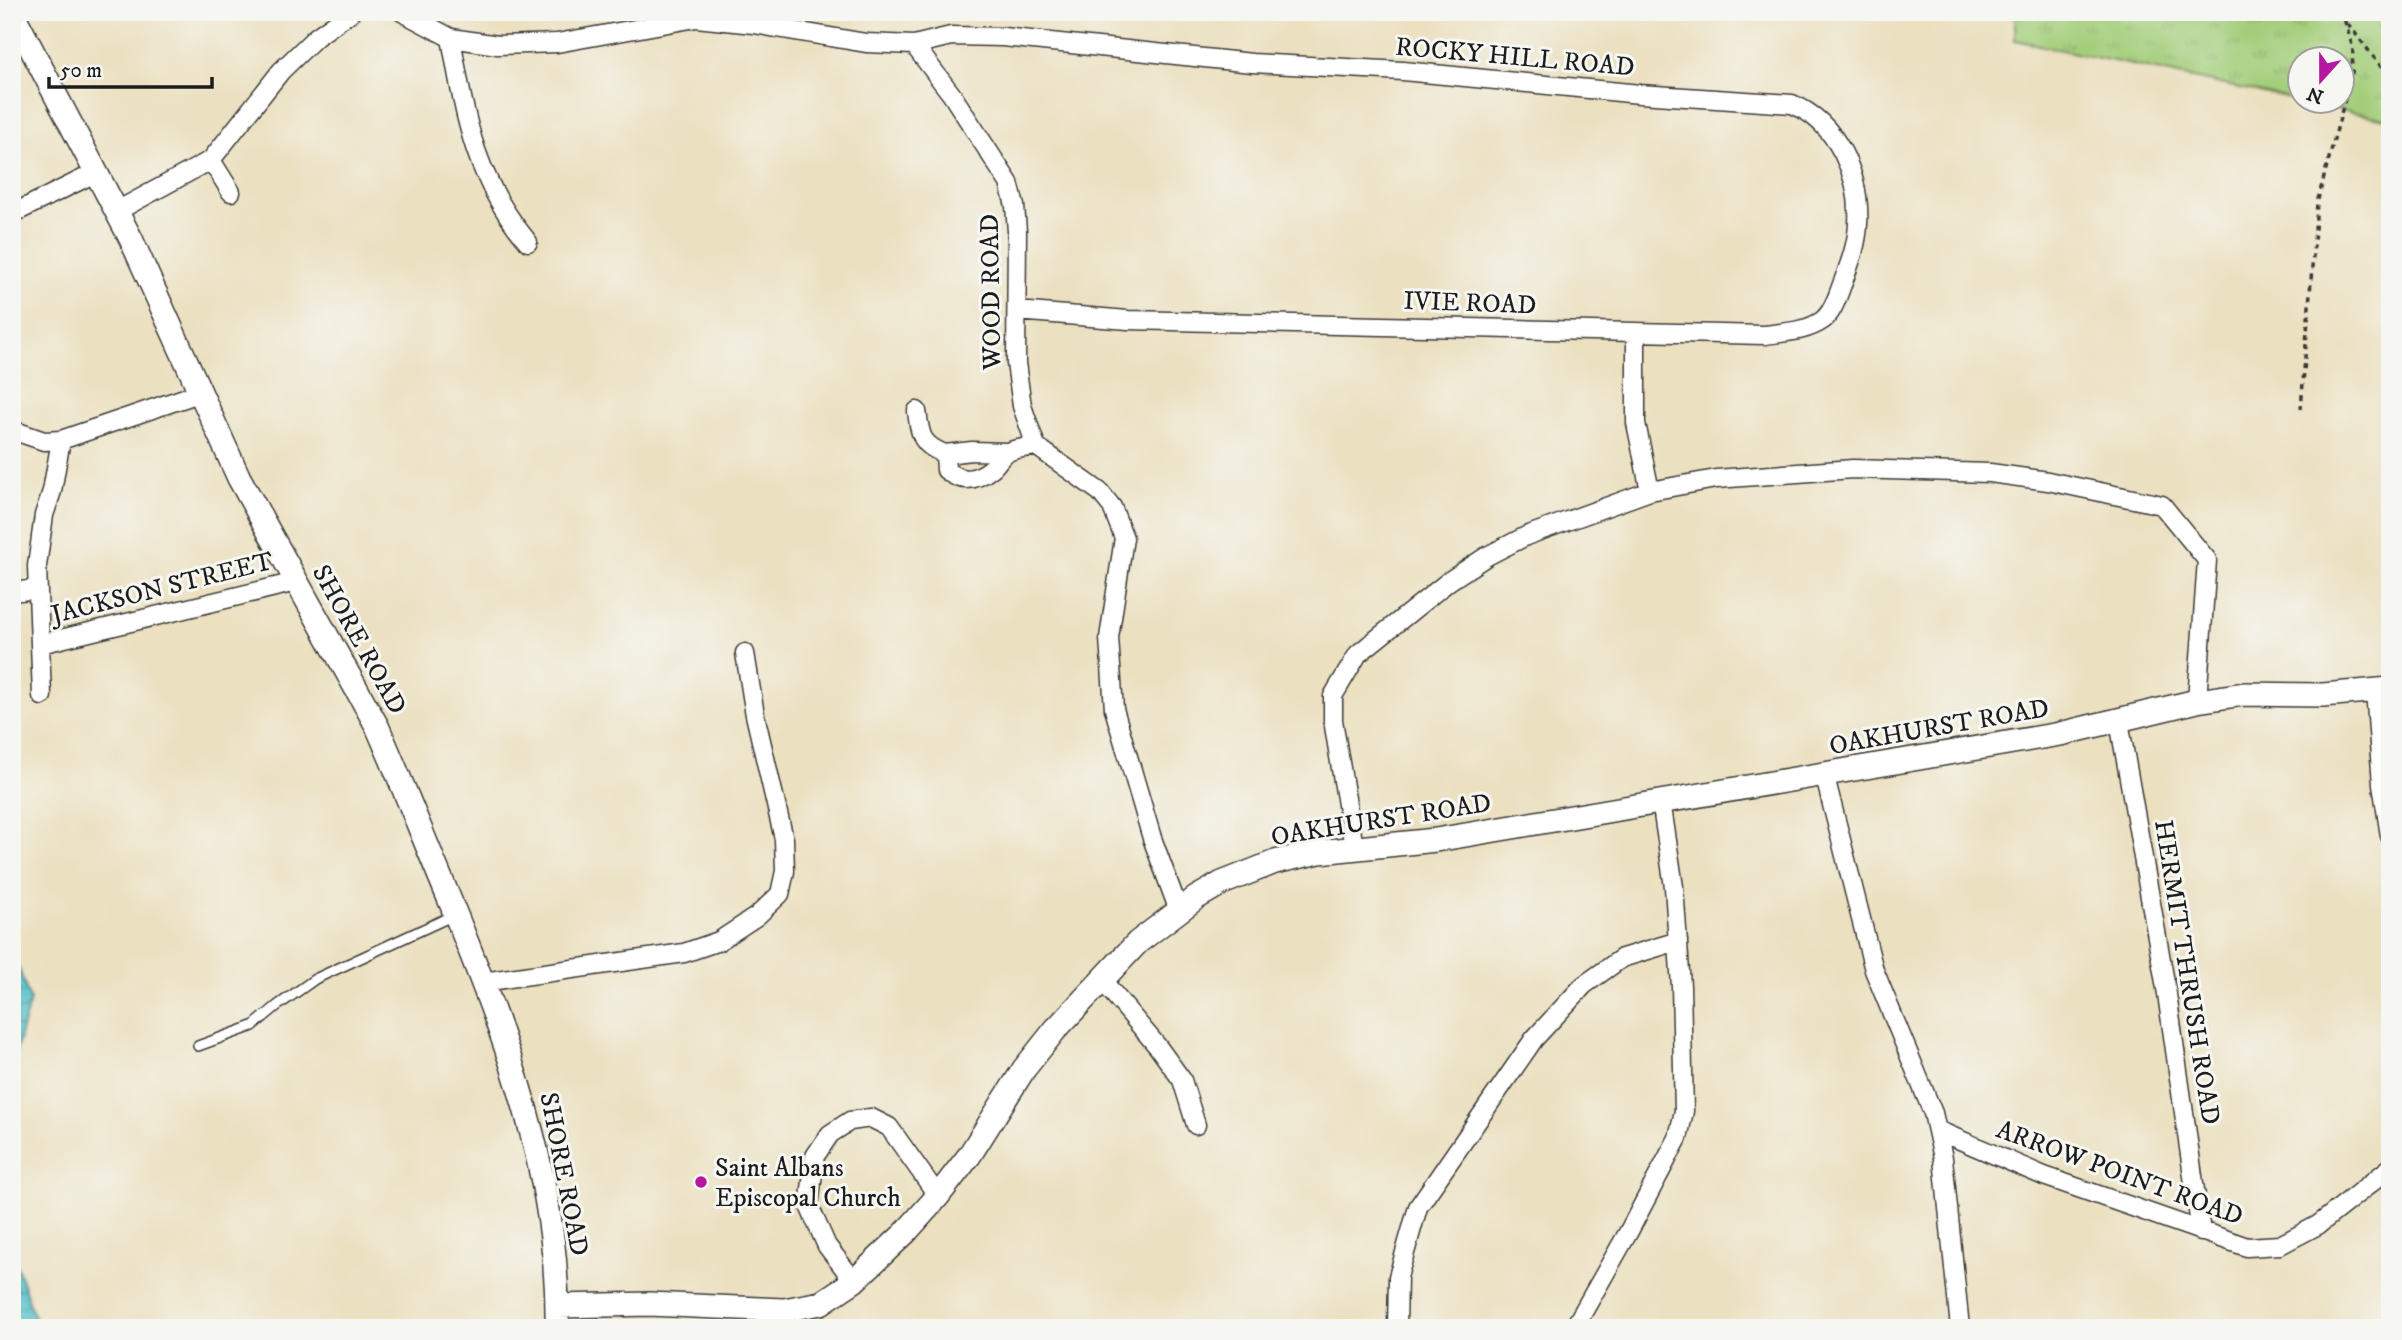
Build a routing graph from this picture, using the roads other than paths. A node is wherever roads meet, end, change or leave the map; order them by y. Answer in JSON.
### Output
{"nodes":[{"id":1,"x":12,"y":12,"type":"edge"},
{"id":2,"x":351,"y":12,"type":"edge"},
{"id":3,"x":402,"y":12,"type":"edge"},
{"id":4,"x":451,"y":38,"type":"junction"},
{"id":5,"x":914,"y":45,"type":"junction"},
{"id":6,"x":211,"y":160,"type":"junction"},
{"id":7,"x":97,"y":172,"type":"junction"},
{"id":8,"x":231,"y":192,"type":"dead end"},
{"id":9,"x":117,"y":211,"type":"junction"},
{"id":10,"x":12,"y":214,"type":"edge"},
{"id":11,"x":1858,"y":231,"type":"joint"},
{"id":12,"x":528,"y":242,"type":"dead end"},
{"id":13,"x":1017,"y":311,"type":"junction"},
{"id":14,"x":1636,"y":333,"type":"junction"},
{"id":15,"x":199,"y":393,"type":"junction"},
{"id":16,"x":916,"y":411,"type":"dead end"},
{"id":17,"x":12,"y":430,"type":"edge"},
{"id":18,"x":61,"y":440,"type":"junction"},
{"id":19,"x":1036,"y":446,"type":"junction"},
{"id":20,"x":1006,"y":453,"type":"junction"},
{"id":21,"x":945,"y":454,"type":"junction"},
{"id":22,"x":1650,"y":491,"type":"junction"},
{"id":23,"x":296,"y":582,"type":"junction"},
{"id":24,"x":37,"y":589,"type":"junction"},
{"id":25,"x":12,"y":592,"type":"edge"},
{"id":26,"x":40,"y":644,"type":"junction"},
{"id":27,"x":745,"y":653,"type":"dead end"},
{"id":28,"x":2383,"y":690,"type":"edge"},
{"id":29,"x":42,"y":696,"type":"dead end"},
{"id":30,"x":2197,"y":701,"type":"junction"},
{"id":31,"x":2119,"y":721,"type":"junction"},
{"id":32,"x":1824,"y":773,"type":"junction"},
{"id":33,"x":1661,"y":801,"type":"junction"},
{"id":34,"x":2390,"y":836,"type":"edge"},
{"id":35,"x":1354,"y":848,"type":"junction"},
{"id":36,"x":1179,"y":911,"type":"junction"},
{"id":37,"x":455,"y":915,"type":"junction"},
{"id":38,"x":1678,"y":941,"type":"junction"},
{"id":39,"x":1102,"y":980,"type":"junction"},
{"id":40,"x":482,"y":982,"type":"junction"},
{"id":41,"x":198,"y":1046,"type":"dead end"},
{"id":42,"x":1196,"y":1125,"type":"dead end"},
{"id":43,"x":1937,"y":1130,"type":"junction"},
{"id":44,"x":2390,"y":1168,"type":"edge"},
{"id":45,"x":938,"y":1196,"type":"junction"},
{"id":46,"x":2201,"y":1232,"type":"junction"},
{"id":47,"x":854,"y":1280,"type":"junction"},
{"id":48,"x":557,"y":1317,"type":"edge"},
{"id":49,"x":1956,"y":1324,"type":"edge"},
{"id":50,"x":1397,"y":1328,"type":"edge"},
{"id":51,"x":1574,"y":1328,"type":"edge"}],
"edges":[{"from":1,"to":7,"type":"street","name":"SHORE ROAD"},
{"from":2,"to":6,"type":"street"},
{"from":3,"to":4,"type":"street"},
{"from":4,"to":5,"type":"street"},
{"from":4,"to":12,"type":"street"},
{"from":5,"to":11,"type":"street","name":"ROCKY HILL ROAD"},
{"from":5,"to":13,"type":"street","name":"WOOD ROAD"},
{"from":6,"to":8,"type":"street"},
{"from":6,"to":9,"type":"street"},
{"from":7,"to":9,"type":"street","name":"SHORE ROAD"},
{"from":7,"to":10,"type":"street"},
{"from":9,"to":15,"type":"street","name":"SHORE ROAD"},
{"from":11,"to":14,"type":"street","name":"IVIE ROAD"},
{"from":13,"to":14,"type":"street","name":"IVIE ROAD"},
{"from":13,"to":19,"type":"street","name":"WOOD ROAD"},
{"from":14,"to":22,"type":"street"},
{"from":15,"to":18,"type":"street"},
{"from":15,"to":23,"type":"street","name":"SHORE ROAD"},
{"from":16,"to":21,"type":"street"},
{"from":17,"to":18,"type":"street"},
{"from":18,"to":24,"type":"street"},
{"from":19,"to":20,"type":"street"},
{"from":19,"to":36,"type":"street"},
{"from":20,"to":21,"type":"street"},
{"from":20,"to":21,"type":"street"},
{"from":22,"to":30,"type":"street"},
{"from":22,"to":35,"type":"street"},
{"from":23,"to":26,"type":"street","name":"JACKSON STREET"},
{"from":23,"to":37,"type":"street","name":"SHORE ROAD"},
{"from":24,"to":25,"type":"street"},
{"from":24,"to":26,"type":"street"},
{"from":26,"to":29,"type":"street"},
{"from":27,"to":40,"type":"street"},
{"from":28,"to":30,"type":"street","name":"OAKHURST ROAD"},
{"from":28,"to":34,"type":"street"},
{"from":30,"to":31,"type":"street","name":"OAKHURST ROAD"},
{"from":31,"to":32,"type":"street","name":"OAKHURST ROAD"},
{"from":31,"to":46,"type":"street","name":"HERMIT THRUSH ROAD"},
{"from":32,"to":33,"type":"street","name":"OAKHURST ROAD"},
{"from":32,"to":43,"type":"street"},
{"from":33,"to":35,"type":"street","name":"OAKHURST ROAD"},
{"from":33,"to":38,"type":"street"},
{"from":35,"to":36,"type":"street","name":"OAKHURST ROAD"},
{"from":36,"to":39,"type":"street","name":"OAKHURST ROAD"},
{"from":37,"to":40,"type":"street","name":"SHORE ROAD"},
{"from":37,"to":41,"type":"lane"},
{"from":38,"to":50,"type":"street"},
{"from":38,"to":51,"type":"street"},
{"from":39,"to":42,"type":"street"},
{"from":39,"to":45,"type":"street","name":"OAKHURST ROAD"},
{"from":40,"to":48,"type":"street","name":"SHORE ROAD"},
{"from":43,"to":46,"type":"street","name":"ARROW POINT ROAD"},
{"from":43,"to":49,"type":"street"},
{"from":44,"to":46,"type":"street","name":"ARROW POINT ROAD"},
{"from":45,"to":47,"type":"street","name":"OAKHURST ROAD"},
{"from":45,"to":47,"type":"street"},
{"from":47,"to":48,"type":"street","name":"OAKHURST ROAD"}]}
